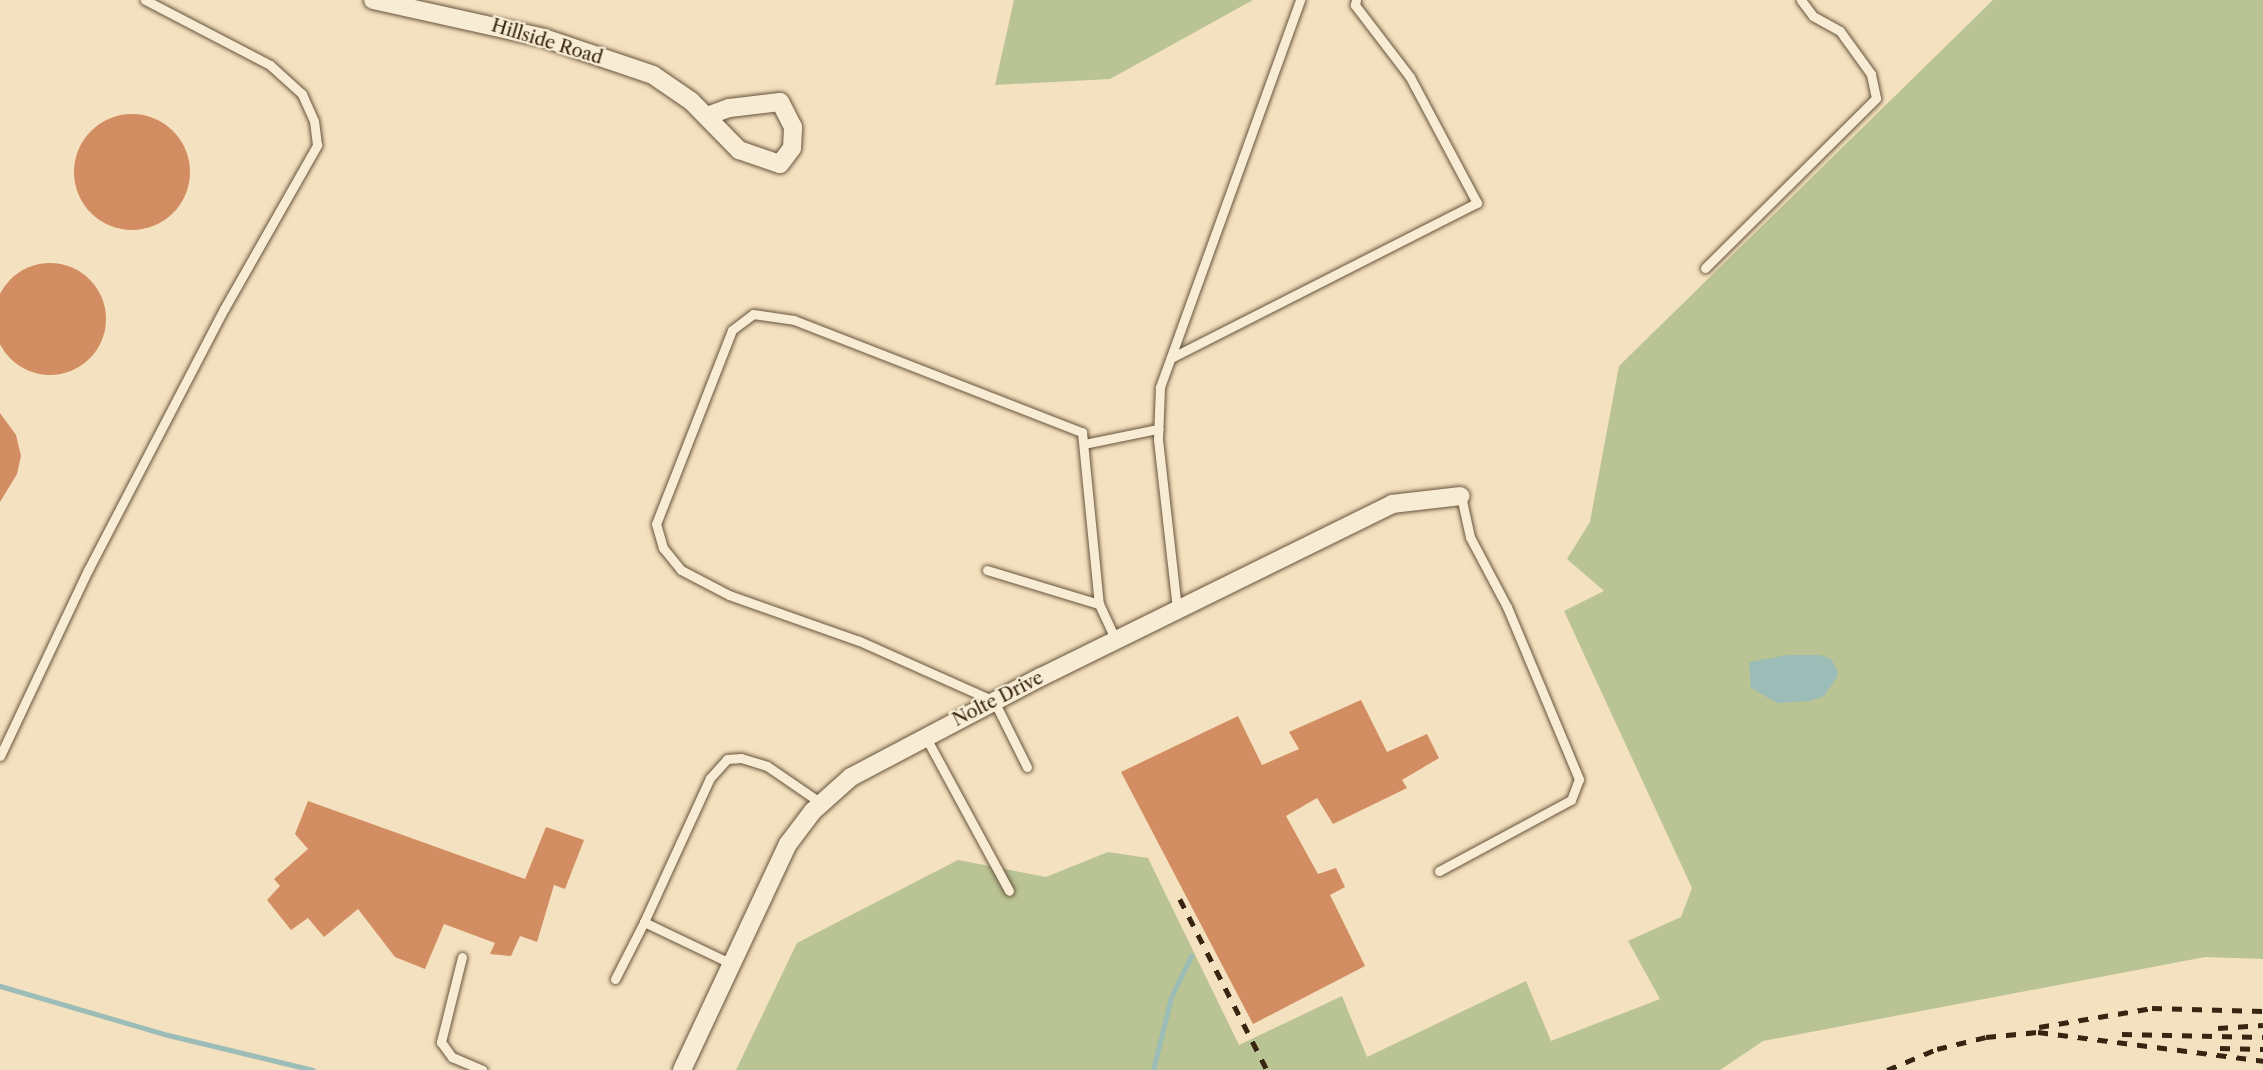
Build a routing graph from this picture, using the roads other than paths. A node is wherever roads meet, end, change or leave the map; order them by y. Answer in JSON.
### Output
{"nodes":[{"id":1,"x":145,"y":0,"type":"edge"},
{"id":2,"x":373,"y":0,"type":"edge"},
{"id":3,"x":1300,"y":0,"type":"edge"},
{"id":4,"x":1356,"y":0,"type":"edge"},
{"id":5,"x":1801,"y":0,"type":"edge"},
{"id":6,"x":707,"y":116,"type":"junction"},
{"id":7,"x":1705,"y":268,"type":"dead end"},
{"id":8,"x":1170,"y":358,"type":"junction"},
{"id":9,"x":1158,"y":429,"type":"junction"},
{"id":10,"x":1084,"y":444,"type":"junction"},
{"id":11,"x":1461,"y":496,"type":"joint"},
{"id":12,"x":987,"y":570,"type":"dead end"},
{"id":13,"x":1099,"y":604,"type":"junction"},
{"id":14,"x":1177,"y":609,"type":"junction"},
{"id":15,"x":1116,"y":640,"type":"junction"},
{"id":16,"x":994,"y":701,"type":"junction"},
{"id":17,"x":925,"y":736,"type":"junction"},
{"id":18,"x":0,"y":756,"type":"edge"},
{"id":19,"x":1027,"y":767,"type":"dead end"},
{"id":20,"x":821,"y":803,"type":"junction"},
{"id":21,"x":1439,"y":871,"type":"dead end"},
{"id":22,"x":1009,"y":891,"type":"dead end"},
{"id":23,"x":644,"y":922,"type":"junction"},
{"id":24,"x":462,"y":957,"type":"dead end"},
{"id":25,"x":732,"y":964,"type":"junction"},
{"id":26,"x":615,"y":979,"type":"dead end"},
{"id":27,"x":482,"y":1070,"type":"edge"},
{"id":28,"x":682,"y":1070,"type":"edge"}],
"edges":[{"from":1,"to":18,"type":"lane"},
{"from":2,"to":6,"type":"street","name":"Hillside Road"},
{"from":3,"to":8,"type":"lane"},
{"from":4,"to":8,"type":"lane"},
{"from":5,"to":7,"type":"lane"},
{"from":6,"to":6,"type":"street","name":"Hillside Road"},
{"from":8,"to":9,"type":"lane"},
{"from":9,"to":10,"type":"lane"},
{"from":9,"to":14,"type":"lane"},
{"from":10,"to":13,"type":"lane"},
{"from":10,"to":16,"type":"lane"},
{"from":11,"to":14,"type":"street","name":"Nolte Drive"},
{"from":11,"to":21,"type":"lane"},
{"from":12,"to":13,"type":"lane"},
{"from":13,"to":15,"type":"lane"},
{"from":14,"to":15,"type":"street","name":"Nolte Drive"},
{"from":15,"to":16,"type":"street","name":"Nolte Drive"},
{"from":16,"to":17,"type":"street","name":"Nolte Drive"},
{"from":16,"to":19,"type":"lane"},
{"from":17,"to":20,"type":"street","name":"Nolte Drive"},
{"from":17,"to":22,"type":"lane"},
{"from":20,"to":23,"type":"lane"},
{"from":20,"to":25,"type":"street","name":"Nolte Drive"},
{"from":23,"to":25,"type":"lane"},
{"from":23,"to":26,"type":"lane"},
{"from":24,"to":27,"type":"lane"},
{"from":25,"to":28,"type":"street","name":"Nolte Drive"}]}
